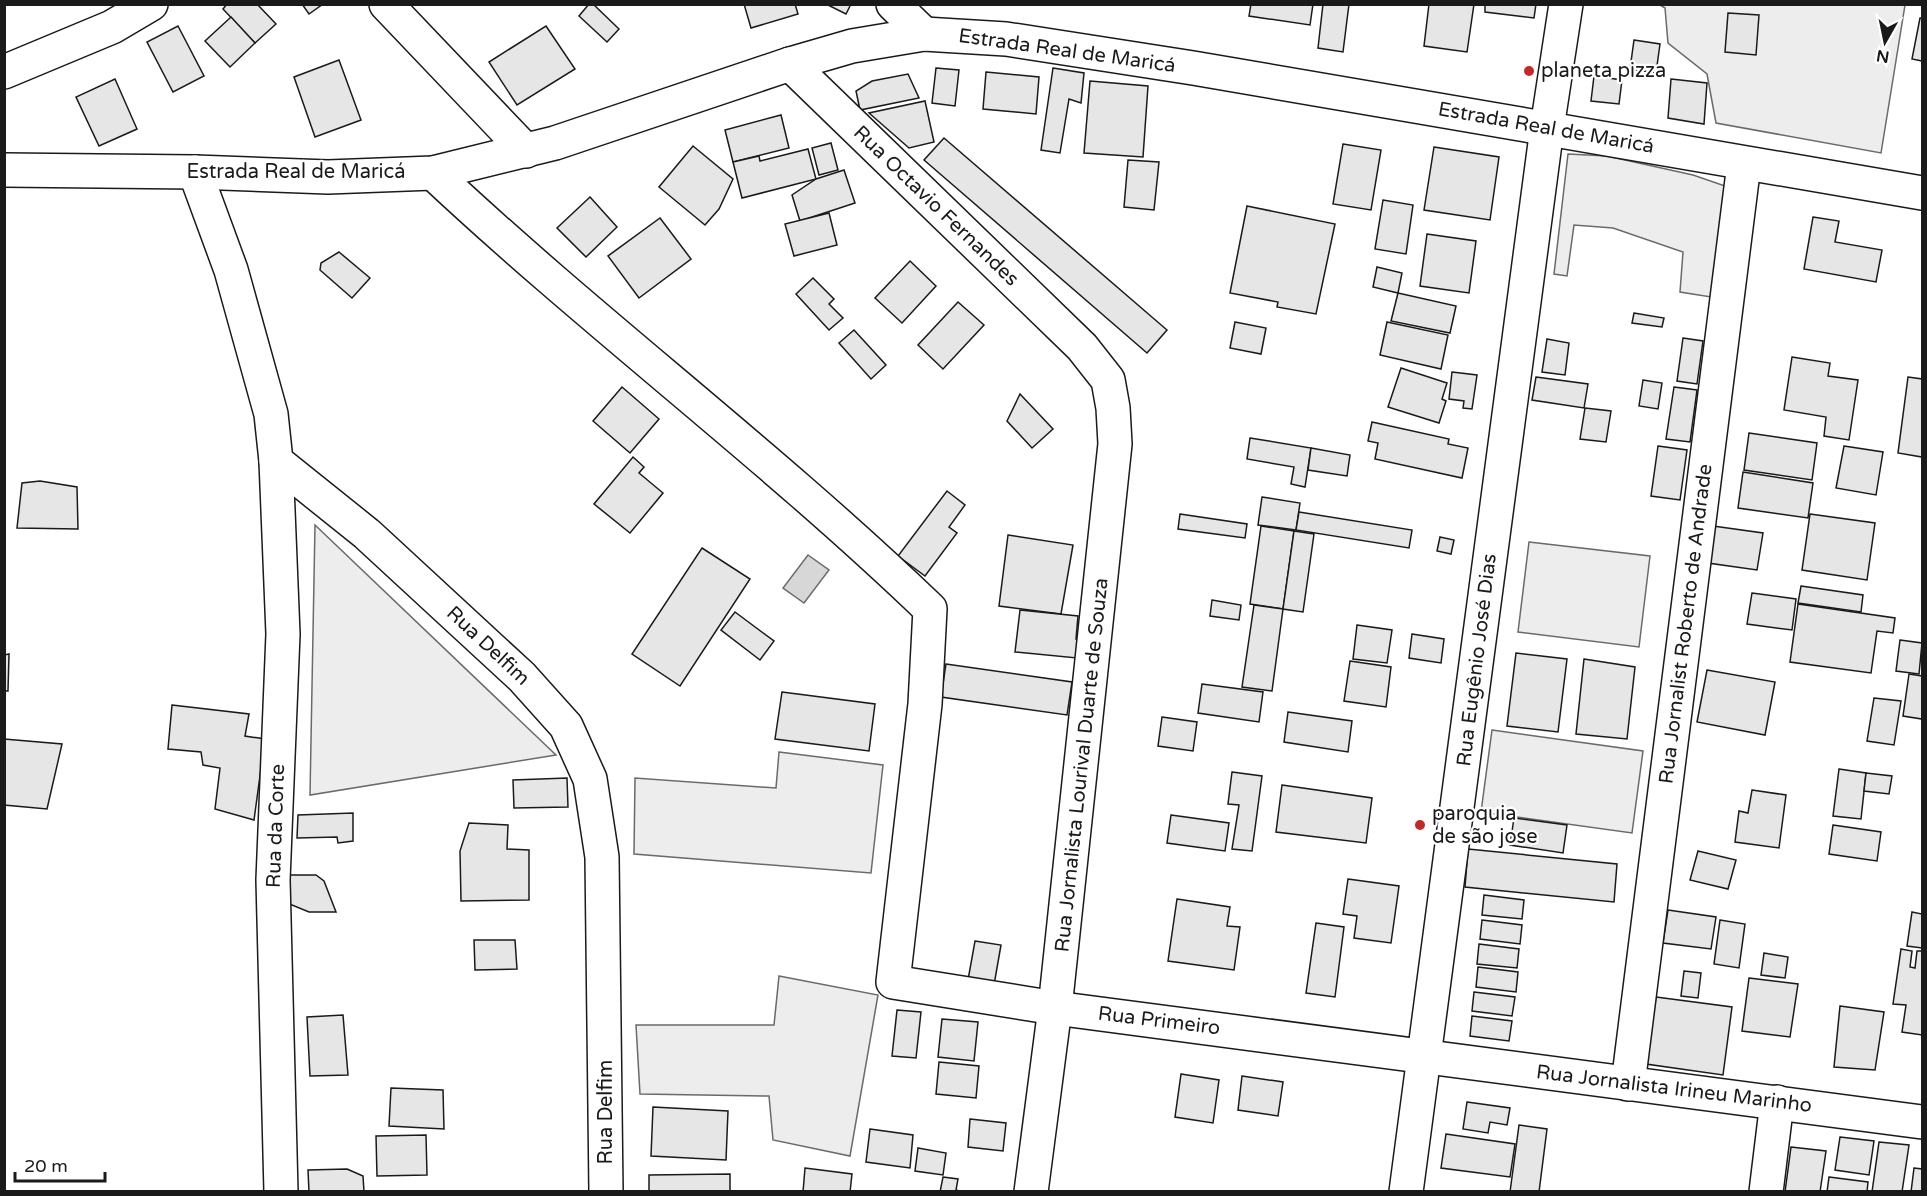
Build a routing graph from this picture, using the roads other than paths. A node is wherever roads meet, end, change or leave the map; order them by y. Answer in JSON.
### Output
{"nodes":[{"id":1,"x":151,"y":4,"type":"edge"},
{"id":2,"x":386,"y":4,"type":"edge"},
{"id":3,"x":893,"y":4,"type":"edge"},
{"id":4,"x":1566,"y":4,"type":"edge"},
{"id":5,"x":924,"y":34,"type":"junction"},
{"id":6,"x":790,"y":64,"type":"junction"},
{"id":7,"x":4,"y":72,"type":"edge"},
{"id":8,"x":1547,"y":128,"type":"junction"},
{"id":9,"x":526,"y":151,"type":"junction"},
{"id":10,"x":1744,"y":164,"type":"junction"},
{"id":11,"x":4,"y":170,"type":"edge"},
{"id":12,"x":195,"y":172,"type":"junction"},
{"id":13,"x":433,"y":172,"type":"junction"},
{"id":14,"x":1923,"y":193,"type":"edge"},
{"id":15,"x":1082,"y":347,"type":"joint"},
{"id":16,"x":276,"y":461,"type":"junction"},
{"id":17,"x":1056,"y":1008,"type":"junction"},
{"id":18,"x":1425,"y":1056,"type":"junction"},
{"id":19,"x":1628,"y":1084,"type":"junction"},
{"id":20,"x":1777,"y":1102,"type":"junction"},
{"id":21,"x":1923,"y":1122,"type":"edge"},
{"id":22,"x":281,"y":1191,"type":"edge"},
{"id":23,"x":606,"y":1191,"type":"edge"},
{"id":24,"x":1030,"y":1191,"type":"edge"},
{"id":25,"x":1406,"y":1191,"type":"edge"},
{"id":26,"x":1766,"y":1191,"type":"edge"}],
"edges":[{"from":1,"to":7,"type":"street"},
{"from":2,"to":9,"type":"street"},
{"from":3,"to":5,"type":"street"},
{"from":4,"to":8,"type":"street","name":"Rua Eugênio José Dias"},
{"from":5,"to":6,"type":"street","name":"Estrada Real de Maricá"},
{"from":5,"to":8,"type":"street","name":"Estrada Real de Maricá"},
{"from":6,"to":9,"type":"street","name":"Estrada Real de Maricá"},
{"from":6,"to":15,"type":"street","name":"Rua Octavio Fernandes"},
{"from":8,"to":10,"type":"street","name":"Estrada Real de Maricá"},
{"from":8,"to":18,"type":"street","name":"Rua Eugênio José Dias"},
{"from":9,"to":13,"type":"street","name":"Estrada Real de Maricá"},
{"from":10,"to":14,"type":"street","name":"Estrada Real de Maricá"},
{"from":10,"to":19,"type":"street","name":"Rua Jornalist Roberto de Andrade"},
{"from":11,"to":12,"type":"street","name":"Estrada Real de Maricá"},
{"from":12,"to":13,"type":"street","name":"Estrada Real de Maricá"},
{"from":12,"to":16,"type":"street"},
{"from":13,"to":17,"type":"street","name":"Rua Primeiro"},
{"from":15,"to":17,"type":"street","name":"Rua Jornalista Lourival Duarte de Souza"},
{"from":16,"to":22,"type":"street","name":"Rua da Corte"},
{"from":16,"to":23,"type":"street","name":"Rua Delfim"},
{"from":17,"to":18,"type":"street","name":"Rua Primeiro"},
{"from":17,"to":24,"type":"street","name":"Rua Jornalista Lourival Duarte de Souza"},
{"from":18,"to":19,"type":"street","name":"Rua Jornalista Irineu Marinho"},
{"from":18,"to":25,"type":"street","name":"Rua Eugênio José Dias"},
{"from":19,"to":20,"type":"street","name":"Rua Jornalista Irineu Marinho"},
{"from":20,"to":21,"type":"street","name":"Rua Jornalista Irineu Marinho"},
{"from":20,"to":26,"type":"street"}]}
